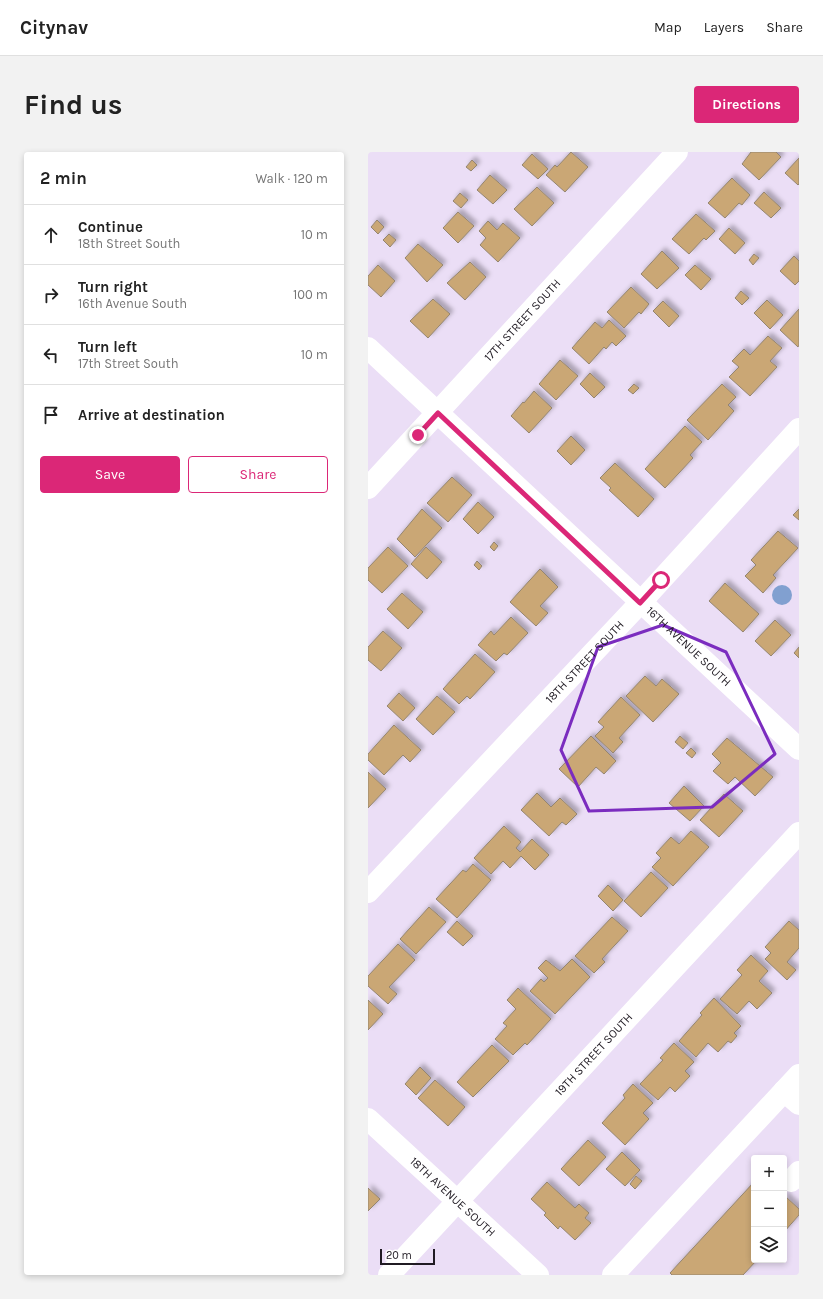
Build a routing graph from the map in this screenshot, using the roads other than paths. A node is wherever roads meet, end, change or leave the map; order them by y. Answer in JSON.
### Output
{"nodes":[{"id":1,"x":677,"y":152,"type":"edge"},
{"id":2,"x":368,"y":348,"type":"edge"},
{"id":3,"x":438,"y":413,"type":"junction"},
{"id":4,"x":799,"y":429,"type":"edge"},
{"id":5,"x":368,"y":488,"type":"edge"},
{"id":6,"x":640,"y":603,"type":"junction"},
{"id":7,"x":799,"y":749,"type":"edge"},
{"id":8,"x":799,"y":833,"type":"edge"},
{"id":9,"x":368,"y":892,"type":"edge"},
{"id":10,"x":799,"y":1075,"type":"edge"},
{"id":11,"x":792,"y":1098,"type":"edge"},
{"id":12,"x":368,"y":1119,"type":"edge"},
{"id":13,"x":457,"y":1202,"type":"junction"},
{"id":14,"x":389,"y":1275,"type":"edge"},
{"id":15,"x":538,"y":1275,"type":"edge"},
{"id":16,"x":613,"y":1275,"type":"edge"}],
"edges":[{"from":1,"to":3,"type":"street","name":"17TH STREET SOUTH"},
{"from":2,"to":3,"type":"street","name":"16TH AVENUE SOUTH"},
{"from":3,"to":5,"type":"street","name":"17TH STREET SOUTH"},
{"from":3,"to":6,"type":"street","name":"16TH AVENUE SOUTH"},
{"from":4,"to":6,"type":"street","name":"18TH STREET SOUTH"},
{"from":6,"to":7,"type":"street","name":"16TH AVENUE SOUTH"},
{"from":6,"to":9,"type":"street","name":"18TH STREET SOUTH"},
{"from":8,"to":13,"type":"street","name":"19TH STREET SOUTH"},
{"from":10,"to":11,"type":"street"},
{"from":11,"to":16,"type":"street"},
{"from":12,"to":13,"type":"street","name":"18TH AVENUE SOUTH"},
{"from":13,"to":14,"type":"street","name":"19TH STREET SOUTH"},
{"from":13,"to":15,"type":"street","name":"18TH AVENUE SOUTH"}]}
